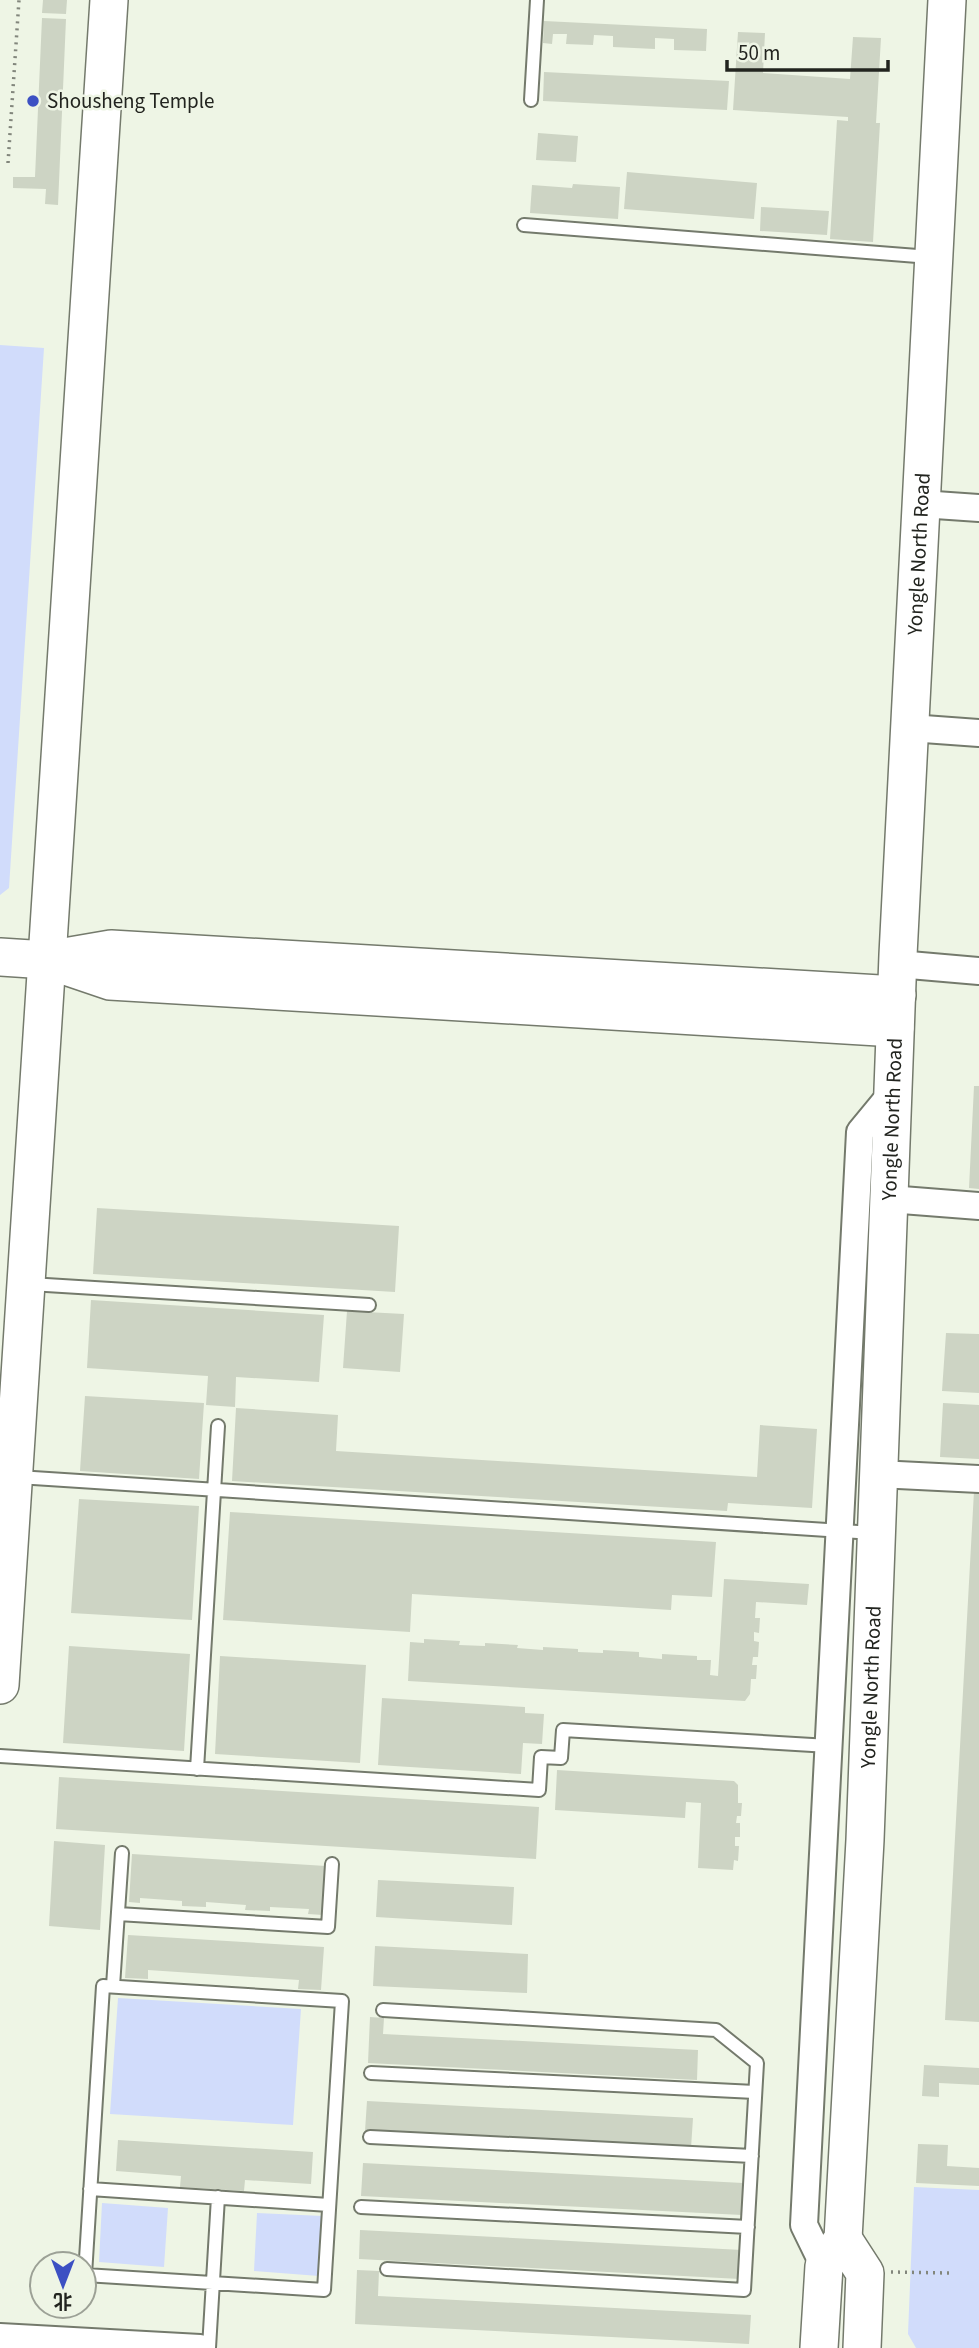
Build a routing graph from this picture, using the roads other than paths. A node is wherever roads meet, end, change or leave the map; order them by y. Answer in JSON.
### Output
{"nodes":[{"id":1,"x":109,"y":0,"type":"edge"},
{"id":2,"x":537,"y":0,"type":"edge"},
{"id":3,"x":947,"y":0,"type":"edge"},
{"id":4,"x":531,"y":100,"type":"dead end"},
{"id":5,"x":524,"y":225,"type":"dead end"},
{"id":6,"x":934,"y":257,"type":"junction"},
{"id":7,"x":921,"y":504,"type":"junction"},
{"id":8,"x":979,"y":508,"type":"edge"},
{"id":9,"x":910,"y":728,"type":"junction"},
{"id":10,"x":979,"y":733,"type":"edge"},
{"id":11,"x":0,"y":957,"type":"edge"},
{"id":12,"x":47,"y":960,"type":"junction"},
{"id":13,"x":979,"y":971,"type":"edge"},
{"id":14,"x":897,"y":996,"type":"junction"},
{"id":15,"x":893,"y":1092,"type":"junction"},
{"id":16,"x":889,"y":1199,"type":"junction"},
{"id":17,"x":979,"y":1206,"type":"edge"},
{"id":18,"x":26,"y":1284,"type":"junction"},
{"id":19,"x":369,"y":1305,"type":"dead end"},
{"id":20,"x":218,"y":1426,"type":"dead end"},
{"id":21,"x":878,"y":1474,"type":"junction"},
{"id":22,"x":13,"y":1476,"type":"junction"},
{"id":23,"x":979,"y":1479,"type":"edge"},
{"id":24,"x":215,"y":1489,"type":"junction"},
{"id":25,"x":839,"y":1531,"type":"junction"},
{"id":26,"x":876,"y":1533,"type":"junction"},
{"id":27,"x":0,"y":1685,"type":"edge"},
{"id":28,"x":829,"y":1746,"type":"junction"},
{"id":29,"x":0,"y":1756,"type":"edge"},
{"id":30,"x":197,"y":1769,"type":"junction"},
{"id":31,"x":122,"y":1853,"type":"dead end"},
{"id":32,"x":331,"y":1864,"type":"dead end"},
{"id":33,"x":118,"y":1914,"type":"junction"},
{"id":34,"x":113,"y":1986,"type":"junction"},
{"id":35,"x":383,"y":2010,"type":"dead end"},
{"id":36,"x":372,"y":2073,"type":"dead end"},
{"id":37,"x":755,"y":2092,"type":"junction"},
{"id":38,"x":370,"y":2137,"type":"dead end"},
{"id":39,"x":752,"y":2156,"type":"junction"},
{"id":40,"x":90,"y":2189,"type":"junction"},
{"id":41,"x":218,"y":2197,"type":"junction"},
{"id":42,"x":329,"y":2205,"type":"junction"},
{"id":43,"x":361,"y":2207,"type":"dead end"},
{"id":44,"x":748,"y":2227,"type":"junction"},
{"id":45,"x":834,"y":2252,"type":"junction"},
{"id":46,"x":387,"y":2269,"type":"dead end"},
{"id":47,"x":213,"y":2283,"type":"junction"},
{"id":48,"x":0,"y":2337,"type":"edge"},
{"id":49,"x":200,"y":2348,"type":"edge"},
{"id":50,"x":209,"y":2348,"type":"edge"},
{"id":51,"x":819,"y":2348,"type":"edge"},
{"id":52,"x":862,"y":2348,"type":"edge"}],
"edges":[{"from":1,"to":12,"type":"street"},
{"from":2,"to":4,"type":"lane"},
{"from":3,"to":6,"type":"street","name":"Yongle North Road"},
{"from":5,"to":6,"type":"lane"},
{"from":6,"to":7,"type":"street","name":"Yongle North Road"},
{"from":7,"to":8,"type":"street"},
{"from":7,"to":9,"type":"street","name":"Yongle North Road"},
{"from":9,"to":10,"type":"street"},
{"from":9,"to":14,"type":"street","name":"Yongle North Road"},
{"from":11,"to":12,"type":"street"},
{"from":12,"to":14,"type":"street"},
{"from":12,"to":18,"type":"street"},
{"from":13,"to":14,"type":"street"},
{"from":14,"to":15,"type":"street","name":"Yongle North Road"},
{"from":15,"to":16,"type":"street","name":"Yongle North Road"},
{"from":15,"to":25,"type":"street"},
{"from":16,"to":17,"type":"street"},
{"from":16,"to":21,"type":"street","name":"Yongle North Road"},
{"from":18,"to":19,"type":"lane"},
{"from":18,"to":22,"type":"street"},
{"from":20,"to":24,"type":"lane"},
{"from":21,"to":23,"type":"street"},
{"from":21,"to":26,"type":"street","name":"Yongle North Road"},
{"from":22,"to":24,"type":"lane"},
{"from":22,"to":27,"type":"street"},
{"from":24,"to":25,"type":"lane"},
{"from":24,"to":30,"type":"lane"},
{"from":25,"to":26,"type":"lane"},
{"from":25,"to":28,"type":"street"},
{"from":26,"to":45,"type":"street","name":"Yongle North Road"},
{"from":28,"to":30,"type":"lane"},
{"from":28,"to":45,"type":"street"},
{"from":29,"to":30,"type":"lane"},
{"from":31,"to":33,"type":"lane"},
{"from":32,"to":33,"type":"lane"},
{"from":33,"to":34,"type":"lane"},
{"from":34,"to":40,"type":"lane"},
{"from":34,"to":42,"type":"lane"},
{"from":35,"to":37,"type":"lane"},
{"from":36,"to":37,"type":"lane"},
{"from":37,"to":39,"type":"lane"},
{"from":38,"to":39,"type":"lane"},
{"from":39,"to":44,"type":"lane"},
{"from":40,"to":41,"type":"lane"},
{"from":40,"to":47,"type":"lane"},
{"from":41,"to":42,"type":"lane"},
{"from":41,"to":47,"type":"lane"},
{"from":42,"to":47,"type":"lane"},
{"from":43,"to":44,"type":"lane"},
{"from":44,"to":46,"type":"lane"},
{"from":45,"to":51,"type":"street","name":"Yongle North Road"},
{"from":45,"to":52,"type":"street"},
{"from":47,"to":50,"type":"lane"},
{"from":48,"to":49,"type":"street"}]}
